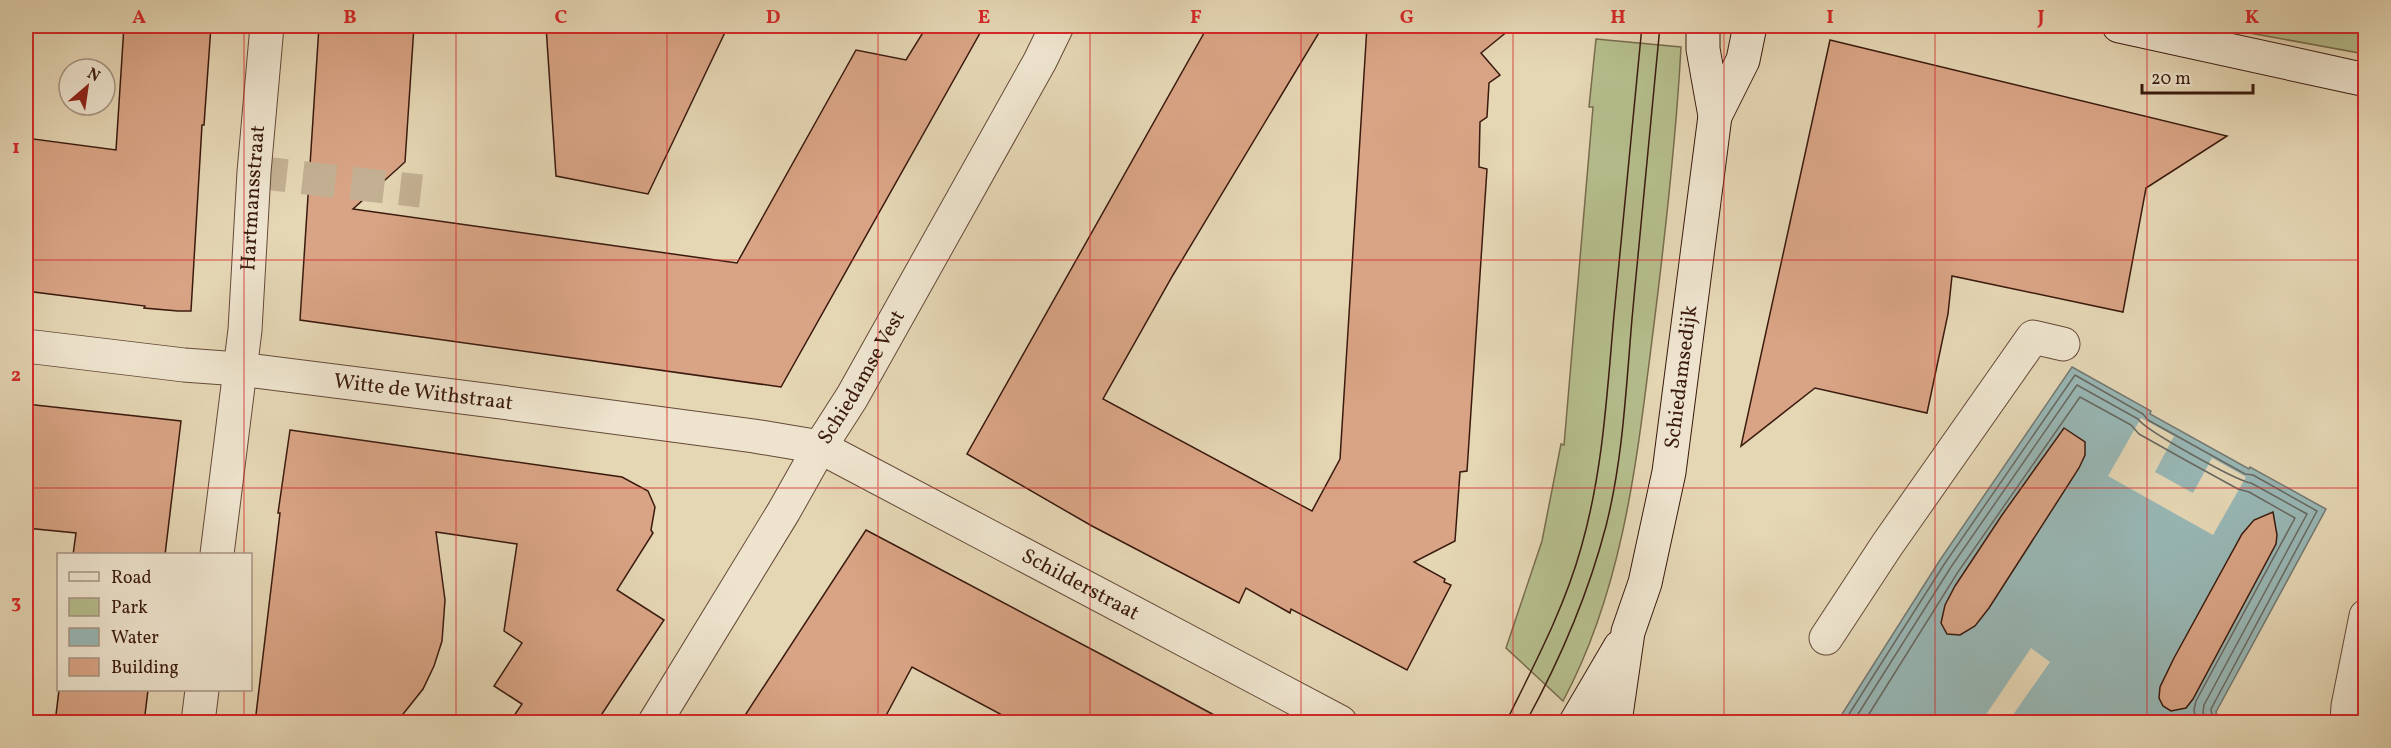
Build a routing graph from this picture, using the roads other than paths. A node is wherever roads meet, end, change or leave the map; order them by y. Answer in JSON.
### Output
{"nodes":[{"id":1,"x":267,"y":26,"type":"edge"},
{"id":2,"x":1057,"y":26,"type":"edge"},
{"id":3,"x":1703,"y":26,"type":"edge"},
{"id":4,"x":1750,"y":26,"type":"edge"},
{"id":5,"x":2119,"y":26,"type":"edge"},
{"id":6,"x":2366,"y":80,"type":"edge"},
{"id":7,"x":1715,"y":116,"type":"junction"},
{"id":8,"x":2063,"y":344,"type":"dead end"},
{"id":9,"x":26,"y":346,"type":"edge"},
{"id":10,"x":239,"y":369,"type":"junction"},
{"id":11,"x":820,"y":447,"type":"junction"},
{"id":12,"x":217,"y":553,"type":"edge"},
{"id":13,"x":2366,"y":616,"type":"edge"},
{"id":14,"x":1628,"y":632,"type":"junction"},
{"id":15,"x":1827,"y":638,"type":"dead end"},
{"id":16,"x":202,"y":691,"type":"edge"},
{"id":17,"x":198,"y":723,"type":"edge"},
{"id":18,"x":655,"y":723,"type":"edge"},
{"id":19,"x":1340,"y":723,"type":"edge"},
{"id":20,"x":1576,"y":723,"type":"edge"},
{"id":21,"x":1615,"y":723,"type":"edge"},
{"id":22,"x":2347,"y":723,"type":"edge"}],
"edges":[{"from":1,"to":10,"type":"street","name":"Hartmansstraat"},
{"from":2,"to":11,"type":"street","name":"Schiedamse Vest"},
{"from":3,"to":7,"type":"street","name":"Schiedamsedijk"},
{"from":4,"to":7,"type":"street","name":"Schiedamsedijk"},
{"from":5,"to":6,"type":"street"},
{"from":7,"to":14,"type":"street","name":"Schiedamsedijk"},
{"from":8,"to":15,"type":"street"},
{"from":9,"to":10,"type":"street","name":"Witte de Withstraat"},
{"from":10,"to":11,"type":"street","name":"Witte de Withstraat"},
{"from":10,"to":12,"type":"street","name":"Hartmansstraat"},
{"from":11,"to":18,"type":"street","name":"Schiedamse Vest"},
{"from":11,"to":19,"type":"street","name":"Schilderstraat"},
{"from":13,"to":22,"type":"street"},
{"from":14,"to":20,"type":"street","name":"Schiedamsedijk"},
{"from":14,"to":21,"type":"street","name":"Schiedamsedijk"},
{"from":16,"to":17,"type":"street"}]}
